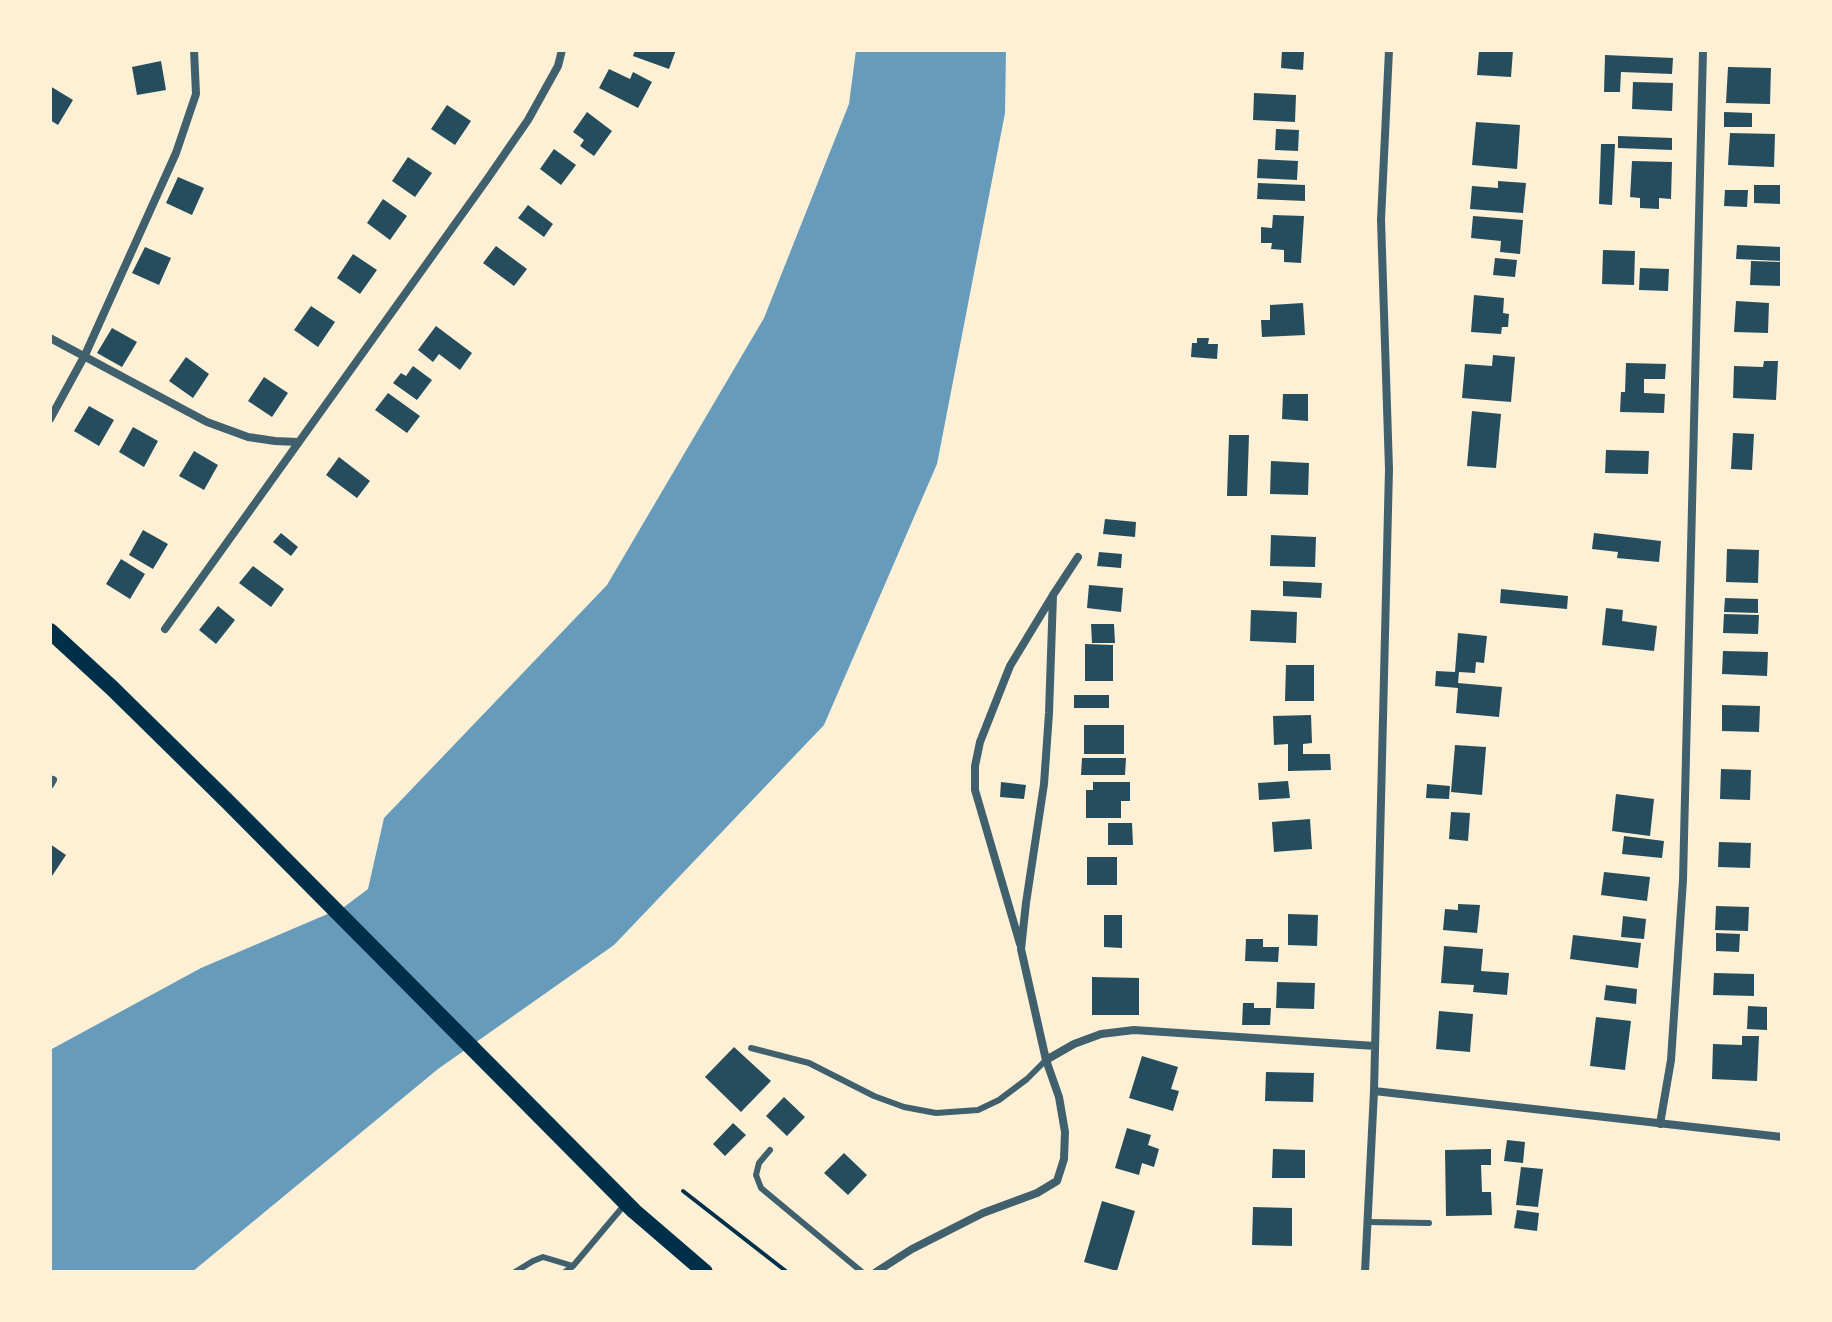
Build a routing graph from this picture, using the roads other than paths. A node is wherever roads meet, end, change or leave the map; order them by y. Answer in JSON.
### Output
{"nodes":[{"id":1,"x":194,"y":50,"type":"edge"},
{"id":2,"x":562,"y":50,"type":"edge"},
{"id":3,"x":1389,"y":50,"type":"edge"},
{"id":4,"x":1703,"y":50,"type":"edge"},
{"id":5,"x":50,"y":338,"type":"edge"},
{"id":6,"x":85,"y":355,"type":"junction"},
{"id":7,"x":50,"y":419,"type":"edge"},
{"id":8,"x":298,"y":442,"type":"junction"},
{"id":9,"x":1078,"y":557,"type":"dead end"},
{"id":10,"x":1053,"y":595,"type":"junction"},
{"id":11,"x":165,"y":629,"type":"dead end"},
{"id":12,"x":50,"y":631,"type":"edge"},
{"id":13,"x":1021,"y":949,"type":"junction"},
{"id":14,"x":1375,"y":1046,"type":"junction"},
{"id":15,"x":751,"y":1048,"type":"dead end"},
{"id":16,"x":1046,"y":1060,"type":"junction"},
{"id":17,"x":1374,"y":1091,"type":"junction"},
{"id":18,"x":1660,"y":1124,"type":"junction"},
{"id":19,"x":1782,"y":1137,"type":"edge"},
{"id":20,"x":770,"y":1150,"type":"dead end"},
{"id":21,"x":626,"y":1203,"type":"junction"},
{"id":22,"x":1368,"y":1222,"type":"junction"},
{"id":23,"x":1429,"y":1223,"type":"dead end"},
{"id":24,"x":573,"y":1266,"type":"junction"},
{"id":25,"x":515,"y":1272,"type":"edge"},
{"id":26,"x":565,"y":1272,"type":"edge"},
{"id":27,"x":705,"y":1272,"type":"edge"},
{"id":28,"x":862,"y":1272,"type":"edge"},
{"id":29,"x":876,"y":1272,"type":"edge"},
{"id":30,"x":1365,"y":1272,"type":"edge"}],
"edges":[{"from":1,"to":6,"type":"street"},
{"from":2,"to":8,"type":"street"},
{"from":3,"to":14,"type":"street"},
{"from":4,"to":18,"type":"street"},
{"from":5,"to":6,"type":"street"},
{"from":6,"to":7,"type":"street"},
{"from":6,"to":8,"type":"street"},
{"from":8,"to":11,"type":"street"},
{"from":9,"to":10,"type":"street"},
{"from":10,"to":13,"type":"street"},
{"from":10,"to":13,"type":"street"},
{"from":12,"to":21,"type":"main road"},
{"from":13,"to":16,"type":"street"},
{"from":14,"to":16,"type":"street"},
{"from":14,"to":17,"type":"street"},
{"from":15,"to":16,"type":"lane"},
{"from":16,"to":29,"type":"street"},
{"from":17,"to":18,"type":"street"},
{"from":17,"to":22,"type":"street"},
{"from":18,"to":19,"type":"street"},
{"from":20,"to":28,"type":"lane"},
{"from":21,"to":24,"type":"lane"},
{"from":21,"to":27,"type":"main road"},
{"from":22,"to":23,"type":"lane"},
{"from":22,"to":30,"type":"street"},
{"from":24,"to":25,"type":"lane"},
{"from":24,"to":26,"type":"lane"}]}
